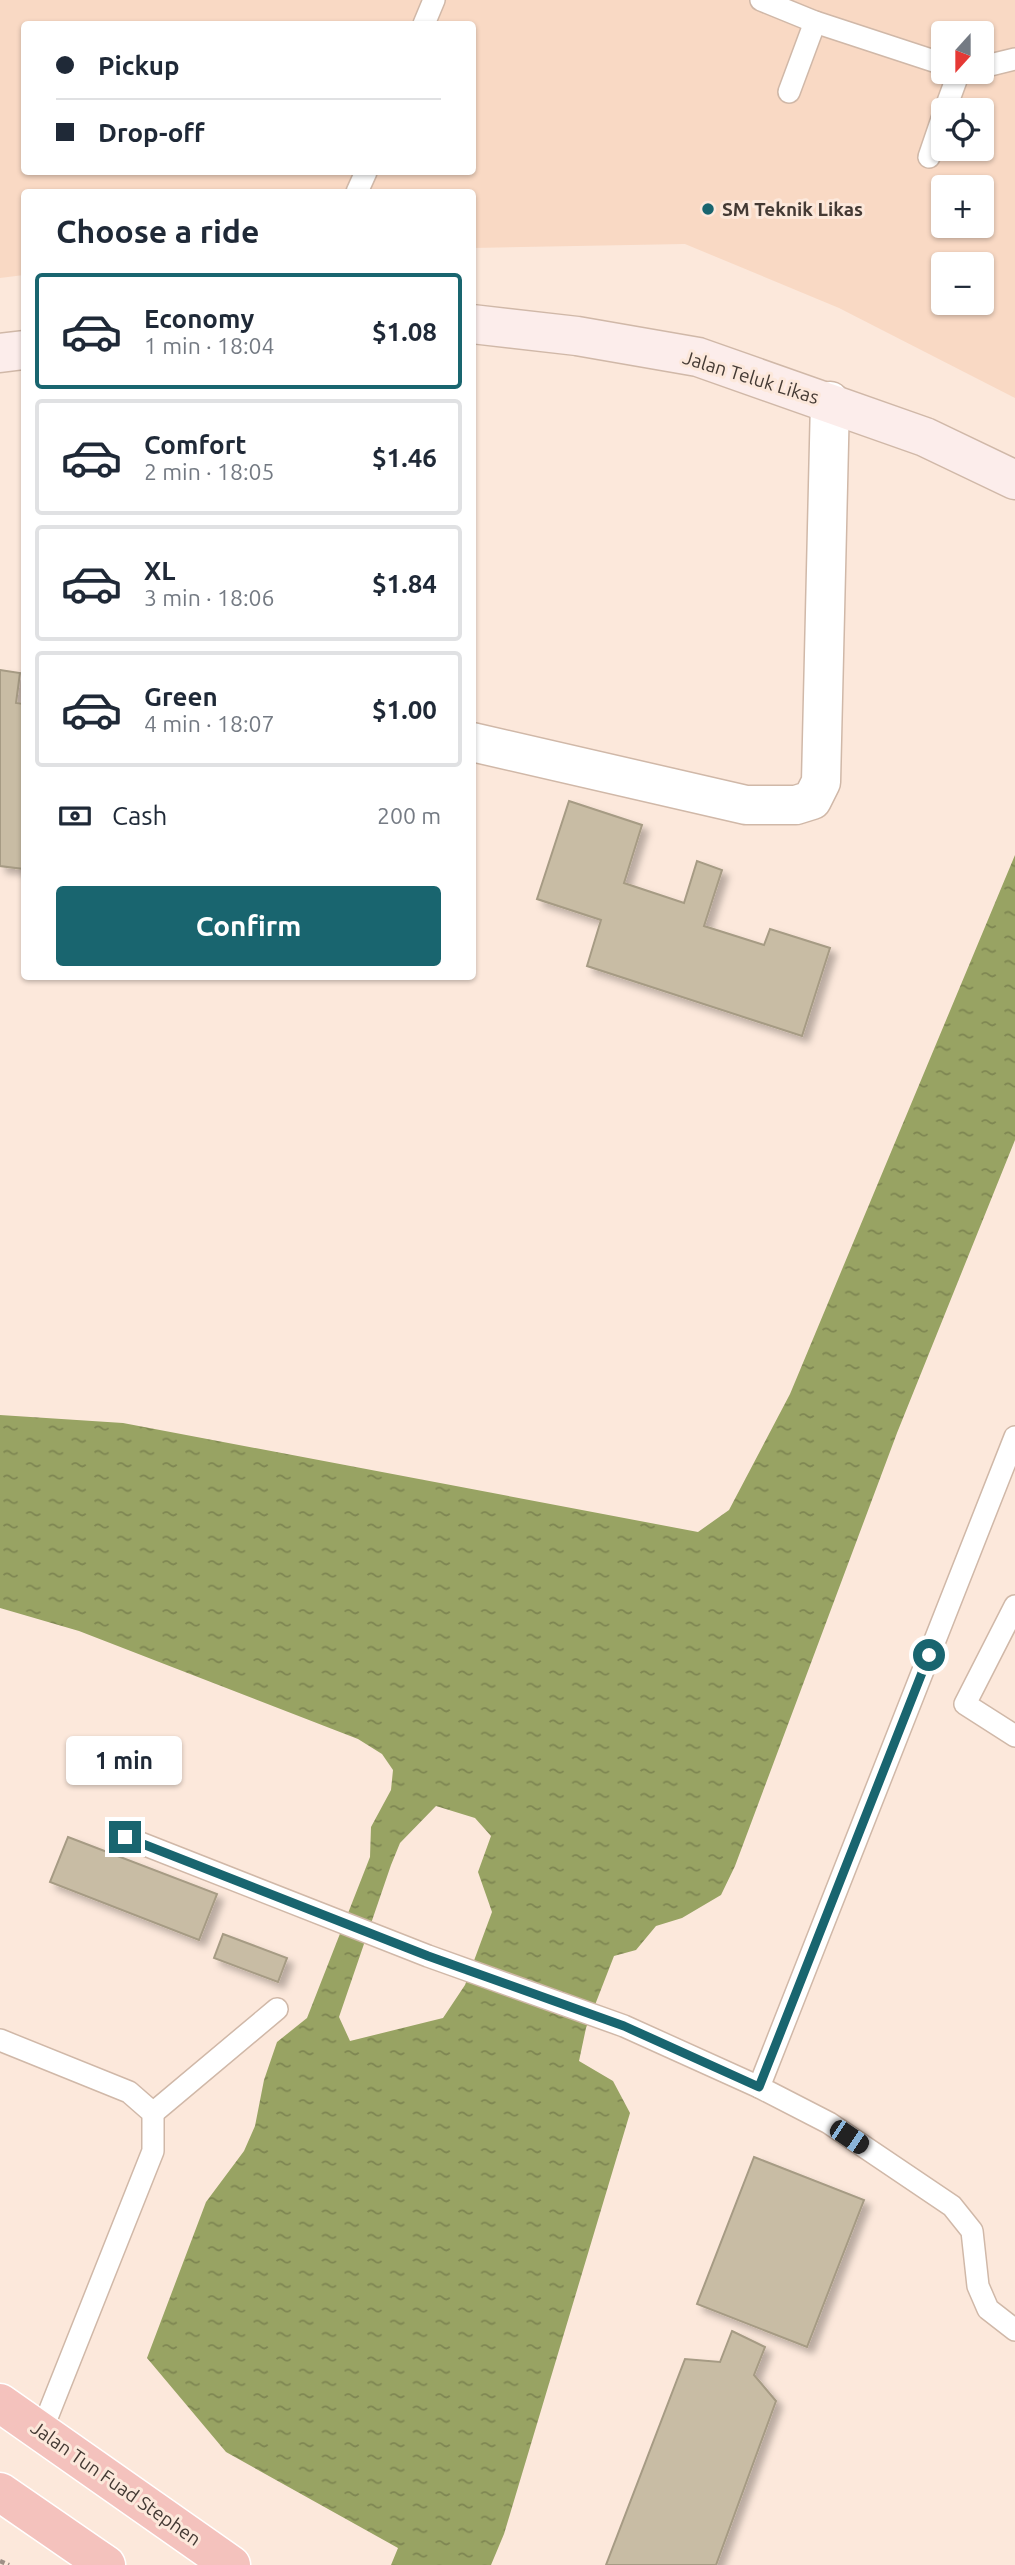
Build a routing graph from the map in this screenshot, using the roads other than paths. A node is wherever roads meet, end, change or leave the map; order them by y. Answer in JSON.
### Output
{"nodes":[{"id":1,"x":434,"y":0,"type":"edge"},
{"id":2,"x":761,"y":0,"type":"edge"},
{"id":3,"x":425,"y":21,"type":"edge"},
{"id":4,"x":815,"y":22,"type":"junction"},
{"id":5,"x":931,"y":60,"type":"edge"},
{"id":6,"x":1014,"y":63,"type":"edge"},
{"id":7,"x":994,"y":65,"type":"edge"},
{"id":8,"x":789,"y":92,"type":"dead end"},
{"id":9,"x":931,"y":151,"type":"edge"},
{"id":10,"x":929,"y":157,"type":"dead end"},
{"id":11,"x":476,"y":324,"type":"edge"},
{"id":12,"x":21,"y":350,"type":"edge"},
{"id":13,"x":0,"y":353,"type":"edge"},
{"id":14,"x":830,"y":401,"type":"junction"},
{"id":15,"x":1015,"y":480,"type":"edge"},
{"id":16,"x":476,"y":743,"type":"edge"},
{"id":17,"x":1015,"y":1437,"type":"edge"},
{"id":18,"x":1015,"y":1606,"type":"edge"},
{"id":19,"x":1015,"y":1736,"type":"edge"},
{"id":20,"x":125,"y":1837,"type":"dead end"},
{"id":21,"x":277,"y":2009,"type":"dead end"},
{"id":22,"x":0,"y":2040,"type":"edge"},
{"id":23,"x":759,"y":2087,"type":"junction"},
{"id":24,"x":153,"y":2113,"type":"junction"},
{"id":25,"x":1015,"y":2330,"type":"edge"},
{"id":26,"x":0,"y":2403,"type":"edge"},
{"id":27,"x":42,"y":2430,"type":"junction"},
{"id":28,"x":0,"y":2492,"type":"edge"},
{"id":29,"x":106,"y":2565,"type":"edge"},
{"id":30,"x":231,"y":2565,"type":"edge"}],
"edges":[{"from":1,"to":3,"type":"lane"},
{"from":2,"to":4,"type":"lane"},
{"from":4,"to":5,"type":"lane"},
{"from":4,"to":8,"type":"lane"},
{"from":6,"to":7,"type":"lane"},
{"from":9,"to":10,"type":"lane"},
{"from":11,"to":14,"type":"street","name":"Jalan Teluk Likas"},
{"from":12,"to":13,"type":"street"},
{"from":14,"to":15,"type":"street","name":"Jalan Teluk Likas"},
{"from":14,"to":16,"type":"street"},
{"from":17,"to":23,"type":"lane"},
{"from":18,"to":19,"type":"lane"},
{"from":20,"to":23,"type":"lane"},
{"from":21,"to":24,"type":"lane"},
{"from":22,"to":24,"type":"lane"},
{"from":23,"to":25,"type":"lane"},
{"from":24,"to":27,"type":"lane"},
{"from":26,"to":27,"type":"highway","name":"Jalan Tun Fuad Stephen"},
{"from":27,"to":30,"type":"highway","name":"Jalan Tun Fuad Stephen"},
{"from":28,"to":29,"type":"highway"}]}
